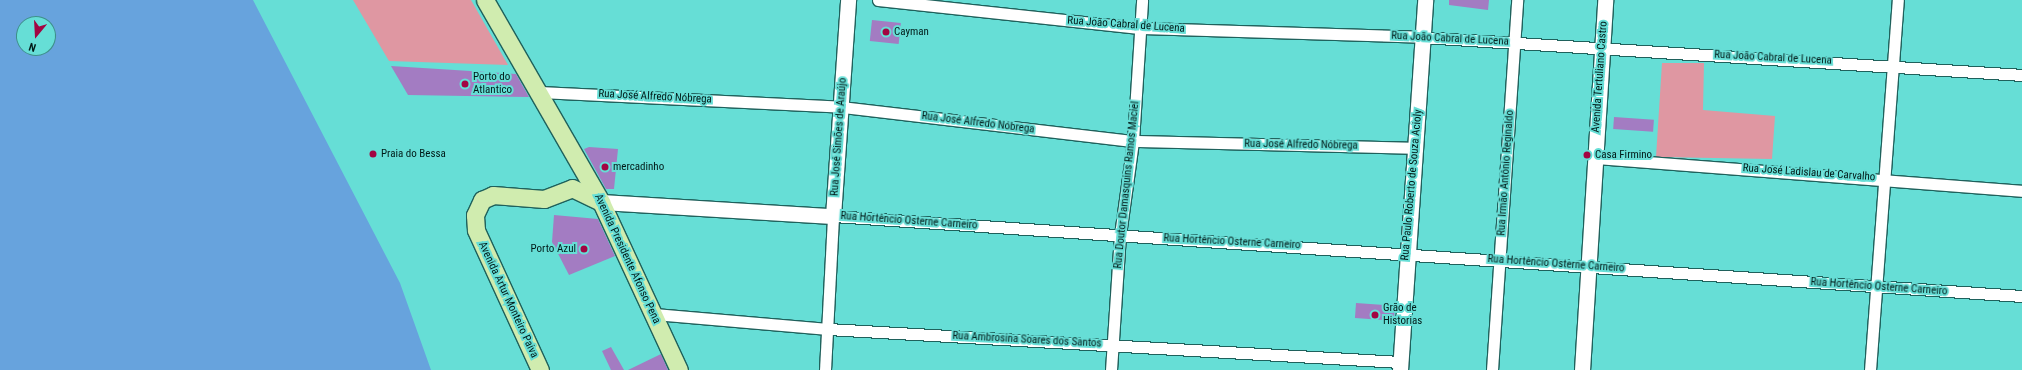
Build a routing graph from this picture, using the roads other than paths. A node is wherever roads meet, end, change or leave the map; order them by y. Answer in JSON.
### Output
{"nodes":[{"id":1,"x":485,"y":0,"type":"edge"},
{"id":2,"x":848,"y":0,"type":"edge"},
{"id":3,"x":878,"y":0,"type":"edge"},
{"id":4,"x":1142,"y":0,"type":"edge"},
{"id":5,"x":1425,"y":0,"type":"edge"},
{"id":6,"x":1517,"y":0,"type":"edge"},
{"id":7,"x":1605,"y":0,"type":"edge"},
{"id":8,"x":1898,"y":0,"type":"edge"},
{"id":9,"x":1142,"y":28,"type":"junction"},
{"id":10,"x":1422,"y":37,"type":"junction"},
{"id":11,"x":1515,"y":43,"type":"junction"},
{"id":12,"x":1602,"y":48,"type":"junction"},
{"id":13,"x":1892,"y":66,"type":"junction"},
{"id":14,"x":2022,"y":75,"type":"edge"},
{"id":15,"x":540,"y":92,"type":"junction"},
{"id":16,"x":842,"y":107,"type":"junction"},
{"id":17,"x":1133,"y":141,"type":"junction"},
{"id":18,"x":1416,"y":148,"type":"junction"},
{"id":19,"x":572,"y":149,"type":"junction"},
{"id":20,"x":1595,"y":158,"type":"junction"},
{"id":21,"x":1882,"y":178,"type":"junction"},
{"id":22,"x":572,"y":188,"type":"junction"},
{"id":23,"x":2022,"y":191,"type":"edge"},
{"id":24,"x":601,"y":202,"type":"junction"},
{"id":25,"x":833,"y":216,"type":"junction"},
{"id":26,"x":1120,"y":235,"type":"junction"},
{"id":27,"x":1406,"y":252,"type":"junction"},
{"id":28,"x":1499,"y":260,"type":"junction"},
{"id":29,"x":1588,"y":266,"type":"junction"},
{"id":30,"x":1874,"y":287,"type":"junction"},
{"id":31,"x":2022,"y":296,"type":"edge"},
{"id":32,"x":654,"y":314,"type":"junction"},
{"id":33,"x":828,"y":329,"type":"junction"},
{"id":34,"x":1112,"y":344,"type":"junction"},
{"id":35,"x":1401,"y":366,"type":"edge"},
{"id":36,"x":540,"y":370,"type":"edge"},
{"id":37,"x":680,"y":370,"type":"edge"},
{"id":38,"x":825,"y":370,"type":"edge"},
{"id":39,"x":1111,"y":370,"type":"edge"},
{"id":40,"x":1492,"y":370,"type":"edge"},
{"id":41,"x":1582,"y":370,"type":"edge"},
{"id":42,"x":1870,"y":370,"type":"edge"}],
"edges":[{"from":1,"to":15,"type":"main road","name":"Avenida Presidente Afonso Pena"},
{"from":2,"to":16,"type":"street","name":"Rua José Simões de Araújo"},
{"from":3,"to":9,"type":"street","name":"Rua João Cabral de Lucena"},
{"from":4,"to":9,"type":"street","name":"Rua Doutor Damasquins Ramos Maciel"},
{"from":5,"to":10,"type":"street","name":"Rua Paulo Roberto de Souza Acioly"},
{"from":6,"to":11,"type":"street","name":"Rua Irmão Antônio Reginaldo"},
{"from":7,"to":12,"type":"street","name":"Avenida Tertuliano Castro"},
{"from":8,"to":13,"type":"street"},
{"from":9,"to":10,"type":"street","name":"Rua João Cabral de Lucena"},
{"from":9,"to":17,"type":"street","name":"Rua Doutor Damasquins Ramos Maciel"},
{"from":10,"to":11,"type":"street","name":"Rua João Cabral de Lucena"},
{"from":10,"to":18,"type":"street","name":"Rua Paulo Roberto de Souza Acioly"},
{"from":11,"to":12,"type":"street","name":"Rua João Cabral de Lucena"},
{"from":11,"to":28,"type":"street","name":"Rua Irmão Antônio Reginaldo"},
{"from":12,"to":13,"type":"street","name":"Rua João Cabral de Lucena"},
{"from":12,"to":20,"type":"street","name":"Avenida Tertuliano Castro"},
{"from":13,"to":14,"type":"street","name":"Rua João Cabral de Lucena"},
{"from":13,"to":21,"type":"street"},
{"from":15,"to":16,"type":"street","name":"Rua José Alfredo Nóbrega"},
{"from":15,"to":19,"type":"main road","name":"Avenida Presidente Afonso Pena"},
{"from":16,"to":17,"type":"street","name":"Rua José Alfredo Nóbrega"},
{"from":16,"to":25,"type":"street","name":"Rua José Simões de Araújo"},
{"from":17,"to":18,"type":"street","name":"Rua José Alfredo Nóbrega"},
{"from":17,"to":26,"type":"street","name":"Rua Doutor Damasquins Ramos Maciel"},
{"from":18,"to":27,"type":"street","name":"Rua Paulo Roberto de Souza Acioly"},
{"from":19,"to":22,"type":"main road","name":"Avenida Presidente Afonso Pena"},
{"from":19,"to":24,"type":"main road","name":"Avenida Presidente Afonso Pena"},
{"from":20,"to":21,"type":"street","name":"Rua José Ladislau de Carvalho"},
{"from":20,"to":29,"type":"street","name":"Avenida Tertuliano Castro"},
{"from":21,"to":23,"type":"street","name":"Rua José Ladislau de Carvalho"},
{"from":21,"to":30,"type":"street"},
{"from":22,"to":24,"type":"main road"},
{"from":22,"to":36,"type":"main road","name":"Avenida Artur Monteiro Paiva"},
{"from":24,"to":25,"type":"street","name":"Rua Hortêncio Osterne Carneiro"},
{"from":24,"to":32,"type":"main road","name":"Avenida Presidente Afonso Pena"},
{"from":25,"to":26,"type":"street","name":"Rua Hortêncio Osterne Carneiro"},
{"from":25,"to":33,"type":"street","name":"Rua José Simões de Araújo"},
{"from":26,"to":27,"type":"street","name":"Rua Hortêncio Osterne Carneiro"},
{"from":26,"to":34,"type":"street","name":"Rua Doutor Damasquins Ramos Maciel"},
{"from":27,"to":28,"type":"street","name":"Rua Hortêncio Osterne Carneiro"},
{"from":27,"to":35,"type":"street","name":"Rua Paulo Roberto de Souza Acioly"},
{"from":28,"to":29,"type":"street","name":"Rua Hortêncio Osterne Carneiro"},
{"from":28,"to":40,"type":"street","name":"Rua Irmão Antônio Reginaldo"},
{"from":29,"to":30,"type":"street","name":"Rua Hortêncio Osterne Carneiro"},
{"from":29,"to":41,"type":"street","name":"Avenida Tertuliano Castro"},
{"from":30,"to":31,"type":"street","name":"Rua Hortêncio Osterne Carneiro"},
{"from":30,"to":42,"type":"street"},
{"from":32,"to":33,"type":"street","name":"Rua Ambrosina Soares dos Santos"},
{"from":32,"to":37,"type":"main road","name":"Avenida Presidente Afonso Pena"},
{"from":33,"to":34,"type":"street","name":"Rua Ambrosina Soares dos Santos"},
{"from":33,"to":38,"type":"street","name":"Rua José Simões de Araújo"},
{"from":34,"to":35,"type":"street","name":"Rua Ambrosina Soares dos Santos"},
{"from":34,"to":39,"type":"street","name":"Rua Doutor Damasquins Ramos Maciel"}]}
